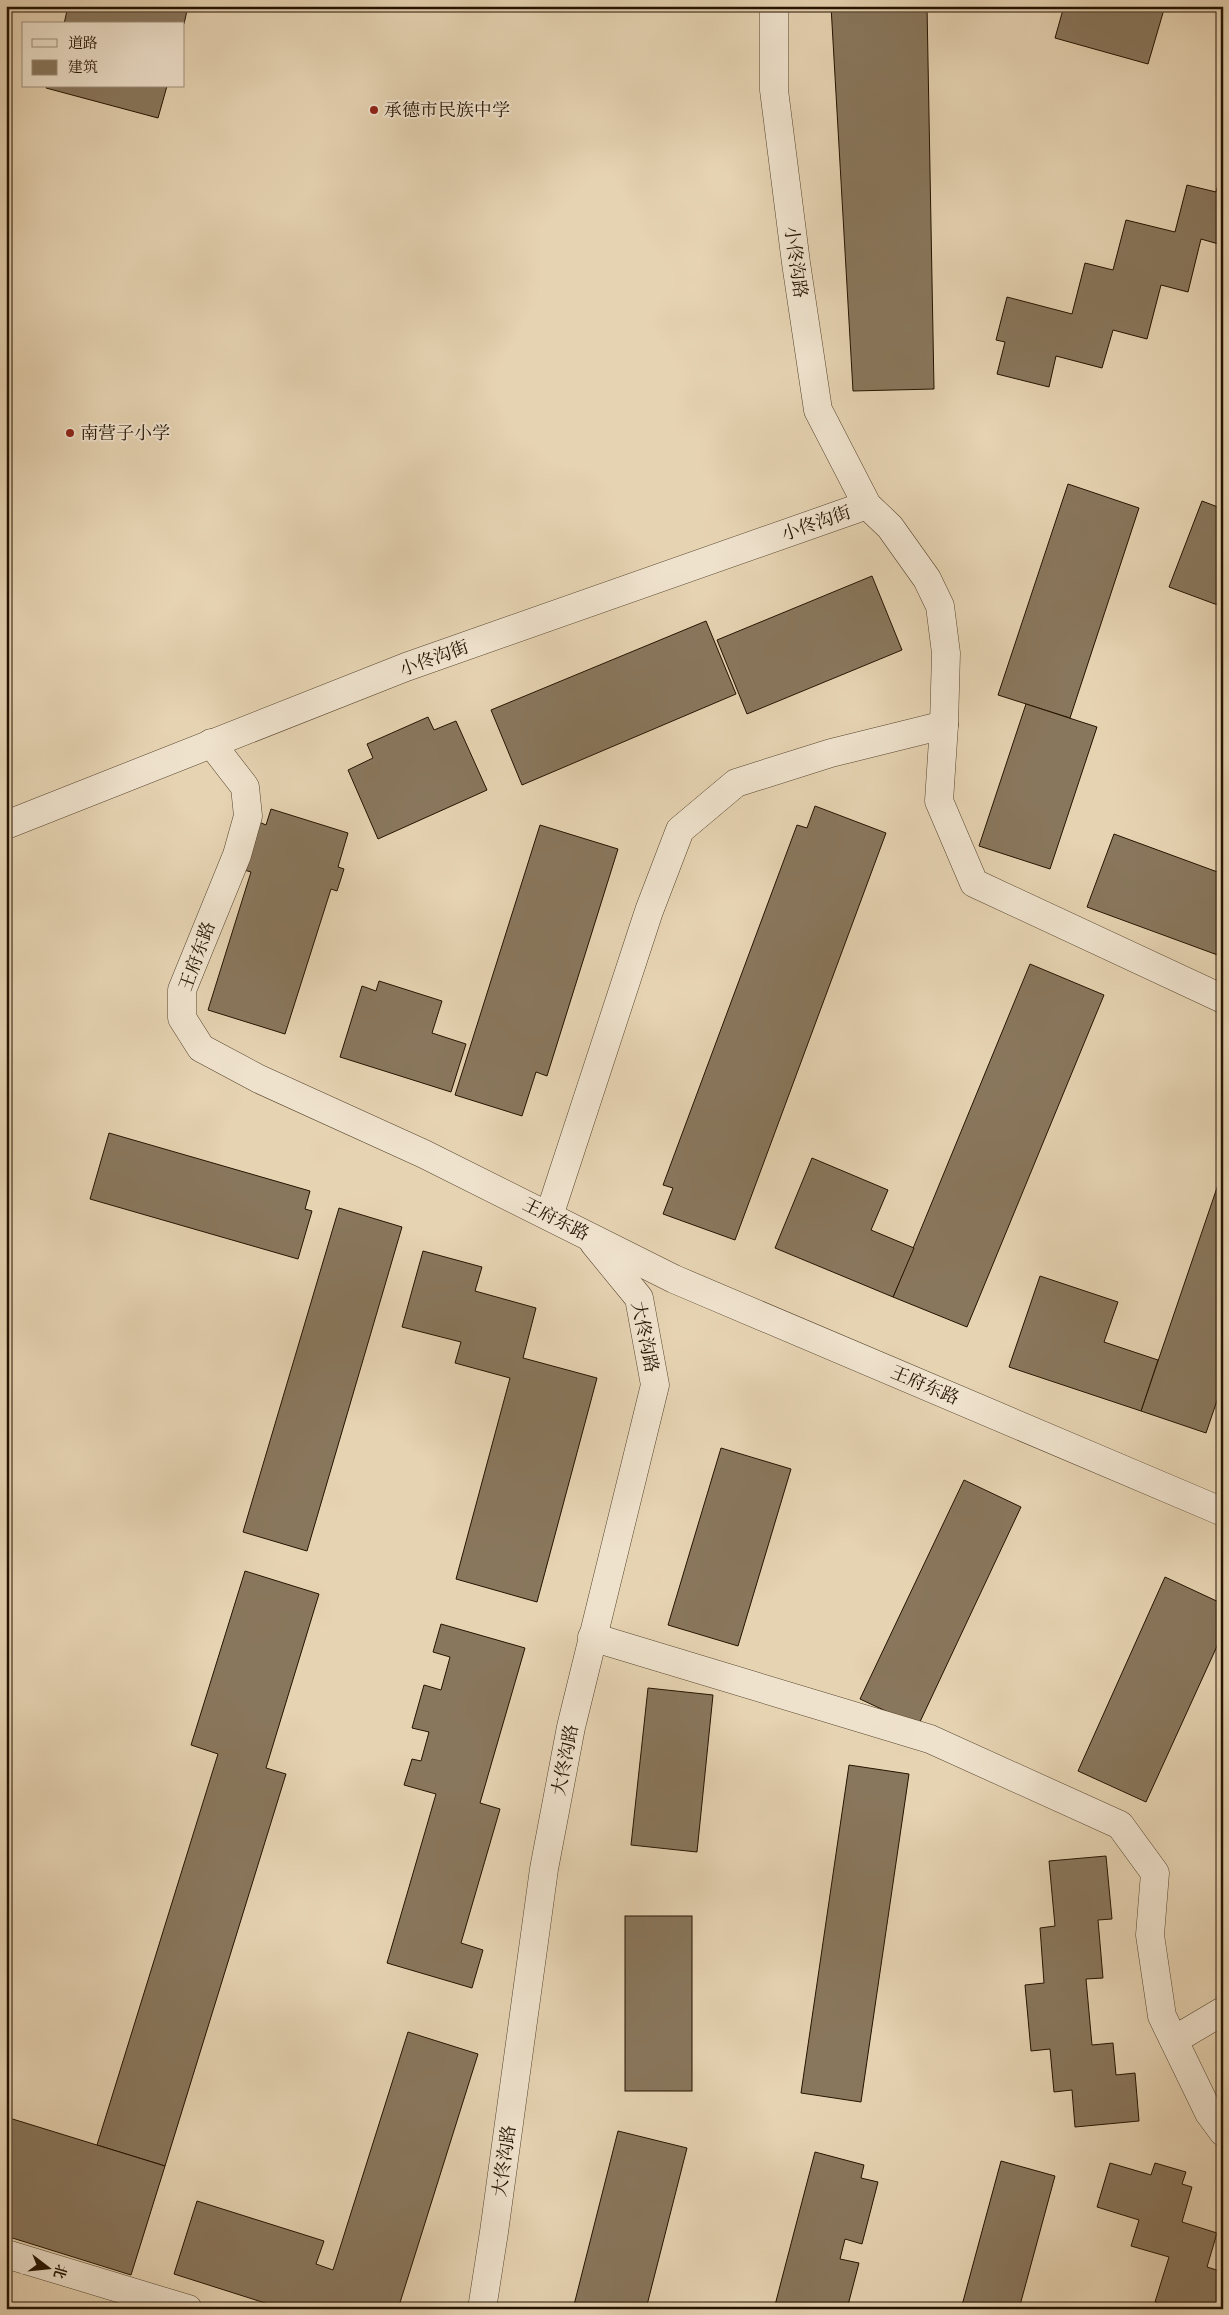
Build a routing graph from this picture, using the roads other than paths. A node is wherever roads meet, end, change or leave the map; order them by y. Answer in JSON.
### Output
{"nodes":[{"id":1,"x":774,"y":6,"type":"edge"},
{"id":2,"x":867,"y":505,"type":"junction"},
{"id":3,"x":944,"y":725,"type":"junction"},
{"id":4,"x":211,"y":743,"type":"junction"},
{"id":5,"x":6,"y":825,"type":"edge"},
{"id":6,"x":1223,"y":999,"type":"edge"},
{"id":7,"x":549,"y":1216,"type":"junction"},
{"id":8,"x":589,"y":1236,"type":"junction"},
{"id":9,"x":1223,"y":1512,"type":"edge"},
{"id":10,"x":592,"y":1637,"type":"junction"},
{"id":11,"x":1223,"y":2011,"type":"edge"},
{"id":12,"x":1174,"y":2040,"type":"junction"},
{"id":13,"x":1223,"y":2132,"type":"edge"},
{"id":14,"x":6,"y":2254,"type":"edge"},
{"id":15,"x":188,"y":2309,"type":"edge"},
{"id":16,"x":482,"y":2309,"type":"edge"}],
"edges":[{"from":1,"to":2,"type":"street","name":"小佟沟路"},
{"from":2,"to":3,"type":"street","name":"小佟沟路"},
{"from":2,"to":4,"type":"street","name":"小佟沟街"},
{"from":3,"to":6,"type":"street","name":"小佟沟路"},
{"from":3,"to":7,"type":"street"},
{"from":4,"to":5,"type":"street","name":"小佟沟街"},
{"from":4,"to":7,"type":"street","name":"王府东路"},
{"from":7,"to":8,"type":"street","name":"王府东路"},
{"from":8,"to":9,"type":"street","name":"王府东路"},
{"from":8,"to":10,"type":"street","name":"大佟沟路"},
{"from":10,"to":12,"type":"street"},
{"from":10,"to":16,"type":"street","name":"大佟沟路"},
{"from":11,"to":12,"type":"street"},
{"from":12,"to":13,"type":"street"},
{"from":14,"to":15,"type":"street"}]}
